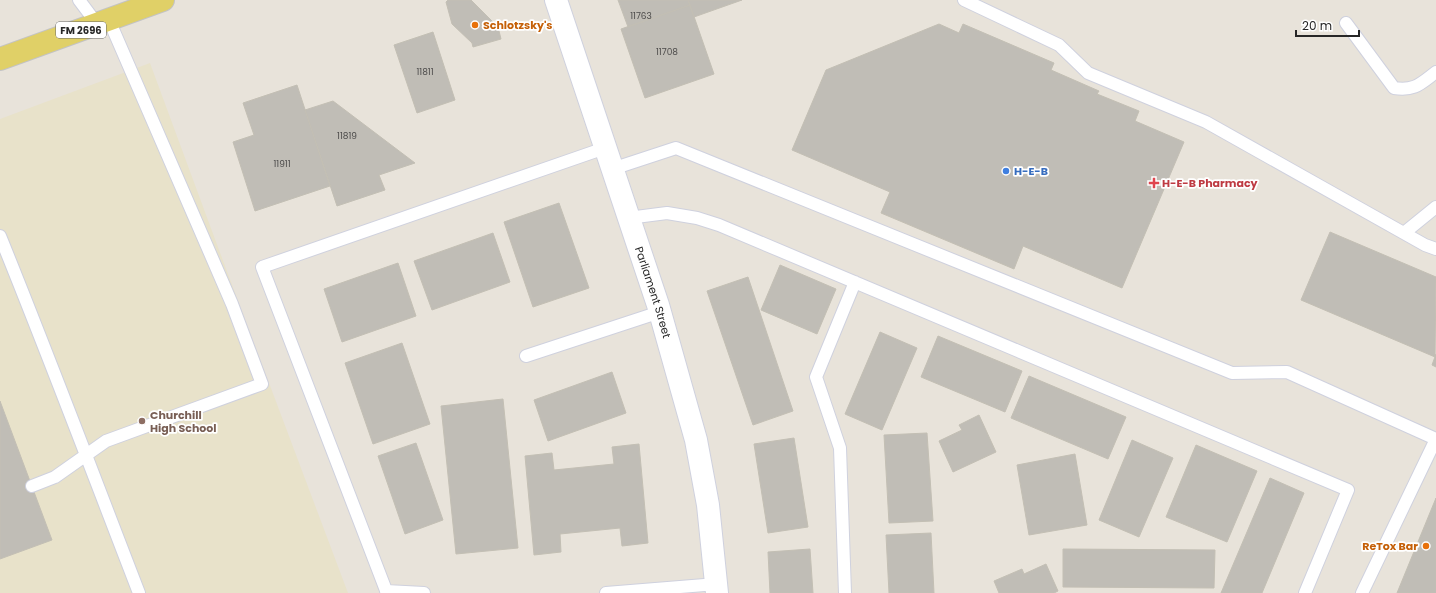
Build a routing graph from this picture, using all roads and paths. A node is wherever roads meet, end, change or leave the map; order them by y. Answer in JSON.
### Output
{"nodes":[{"id":1,"x":79,"y":0,"type":"edge"},
{"id":2,"x":163,"y":0,"type":"edge"},
{"id":3,"x":556,"y":0,"type":"edge"},
{"id":4,"x":964,"y":0,"type":"edge"},
{"id":5,"x":103,"y":22,"type":"junction"},
{"id":6,"x":1346,"y":23,"type":"dead end"},
{"id":7,"x":0,"y":60,"type":"edge"},
{"id":8,"x":1436,"y":72,"type":"edge"},
{"id":9,"x":605,"y":148,"type":"junction"},
{"id":10,"x":612,"y":169,"type":"junction"},
{"id":11,"x":1436,"y":207,"type":"edge"},
{"id":12,"x":628,"y":218,"type":"junction"},
{"id":13,"x":1404,"y":233,"type":"junction"},
{"id":14,"x":0,"y":236,"type":"edge"},
{"id":15,"x":1436,"y":249,"type":"edge"},
{"id":16,"x":855,"y":282,"type":"junction"},
{"id":17,"x":660,"y":312,"type":"junction"},
{"id":18,"x":526,"y":356,"type":"dead end"},
{"id":19,"x":1436,"y":439,"type":"edge"},
{"id":20,"x":86,"y":456,"type":"junction"},
{"id":21,"x":32,"y":486,"type":"dead end"},
{"id":22,"x":717,"y":589,"type":"edge"},
{"id":23,"x":387,"y":592,"type":"edge"},
{"id":24,"x":139,"y":593,"type":"edge"},
{"id":25,"x":424,"y":593,"type":"edge"},
{"id":26,"x":606,"y":593,"type":"edge"},
{"id":27,"x":845,"y":593,"type":"edge"},
{"id":28,"x":1305,"y":593,"type":"edge"},
{"id":29,"x":1362,"y":593,"type":"edge"}],
"edges":[{"from":1,"to":5,"type":"lane"},
{"from":2,"to":5,"type":"main road","number":"FM 2696"},
{"from":3,"to":9,"type":"street","name":"Parliament Street"},
{"from":4,"to":13,"type":"lane"},
{"from":5,"to":7,"type":"main road","number":"FM 2696"},
{"from":5,"to":20,"type":"lane"},
{"from":6,"to":8,"type":"lane"},
{"from":9,"to":10,"type":"street","name":"Parliament Street"},
{"from":9,"to":23,"type":"lane"},
{"from":10,"to":12,"type":"street","name":"Parliament Street"},
{"from":10,"to":19,"type":"lane"},
{"from":11,"to":13,"type":"lane"},
{"from":12,"to":16,"type":"lane"},
{"from":12,"to":17,"type":"street","name":"Parliament Street"},
{"from":13,"to":15,"type":"lane"},
{"from":14,"to":20,"type":"lane"},
{"from":16,"to":27,"type":"lane"},
{"from":16,"to":28,"type":"lane"},
{"from":17,"to":18,"type":"lane"},
{"from":17,"to":22,"type":"street","name":"Parliament Street"},
{"from":19,"to":29,"type":"lane"},
{"from":20,"to":21,"type":"lane"},
{"from":20,"to":24,"type":"lane"},
{"from":22,"to":26,"type":"lane"},
{"from":23,"to":25,"type":"lane"}]}
